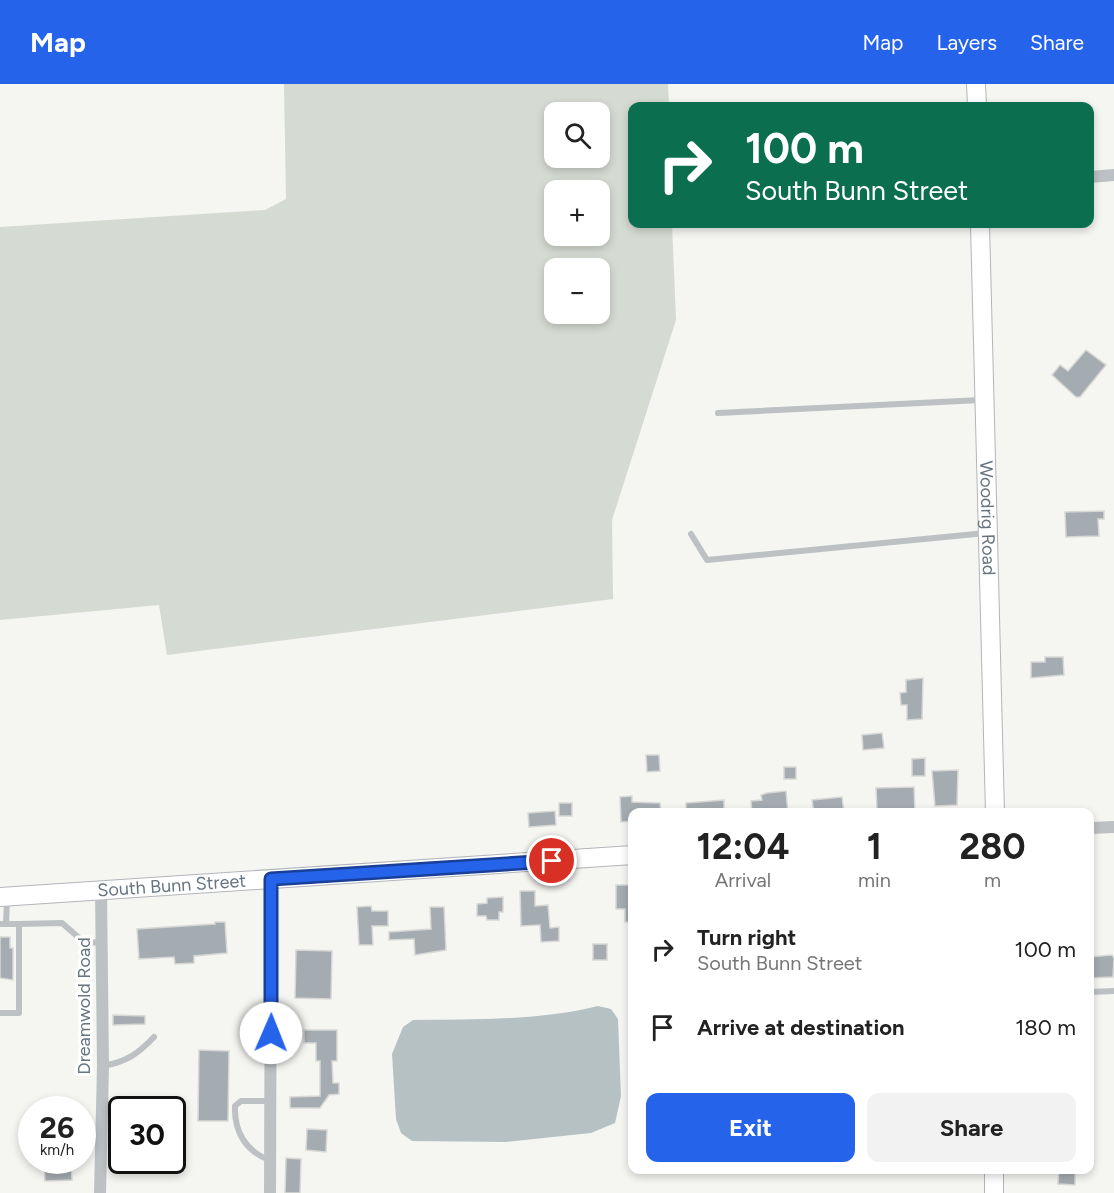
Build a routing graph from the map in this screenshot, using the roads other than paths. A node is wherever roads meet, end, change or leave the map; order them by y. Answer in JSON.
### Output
{"nodes":[{"id":1,"x":976,"y":84,"type":"edge"},
{"id":2,"x":977,"y":102,"type":"edge"},
{"id":3,"x":1114,"y":175,"type":"edge"},
{"id":4,"x":1094,"y":177,"type":"edge"},
{"id":5,"x":980,"y":228,"type":"edge"},
{"id":6,"x":986,"y":399,"type":"junction"},
{"id":7,"x":718,"y":413,"type":"dead end"},
{"id":8,"x":990,"y":532,"type":"junction"},
{"id":9,"x":691,"y":534,"type":"dead end"},
{"id":10,"x":995,"y":808,"type":"edge"},
{"id":11,"x":1114,"y":826,"type":"edge"},
{"id":12,"x":1094,"y":828,"type":"edge"},
{"id":13,"x":628,"y":855,"type":"edge"},
{"id":14,"x":271,"y":879,"type":"junction"},
{"id":15,"x":101,"y":890,"type":"junction"},
{"id":16,"x":4,"y":897,"type":"edge"},
{"id":17,"x":3,"y":924,"type":"edge"},
{"id":18,"x":19,"y":924,"type":"junction"},
{"id":19,"x":102,"y":942,"type":"junction"},
{"id":20,"x":1114,"y":991,"type":"edge"},
{"id":21,"x":1094,"y":992,"type":"edge"},
{"id":22,"x":0,"y":1013,"type":"edge"},
{"id":23,"x":154,"y":1037,"type":"dead end"},
{"id":24,"x":103,"y":1066,"type":"junction"},
{"id":25,"x":270,"y":1101,"type":"junction"},
{"id":26,"x":270,"y":1160,"type":"junction"},
{"id":27,"x":994,"y":1174,"type":"edge"},
{"id":28,"x":100,"y":1193,"type":"edge"},
{"id":29,"x":270,"y":1193,"type":"edge"},
{"id":30,"x":994,"y":1193,"type":"edge"}],
"edges":[{"from":1,"to":2,"type":"street"},
{"from":3,"to":4,"type":"street"},
{"from":5,"to":6,"type":"street","name":"Woodrig Road"},
{"from":6,"to":7,"type":"lane"},
{"from":6,"to":8,"type":"street","name":"Woodrig Road"},
{"from":8,"to":9,"type":"lane"},
{"from":8,"to":10,"type":"street","name":"Woodrig Road"},
{"from":11,"to":12,"type":"street"},
{"from":13,"to":14,"type":"street","name":"South Bunn Street"},
{"from":14,"to":15,"type":"street","name":"South Bunn Street"},
{"from":14,"to":25,"type":"street"},
{"from":15,"to":16,"type":"street","name":"South Bunn Street"},
{"from":15,"to":19,"type":"street","name":"Dreamwold Road"},
{"from":16,"to":17,"type":"lane"},
{"from":17,"to":18,"type":"lane"},
{"from":18,"to":19,"type":"lane"},
{"from":18,"to":22,"type":"lane"},
{"from":19,"to":24,"type":"street","name":"Dreamwold Road"},
{"from":20,"to":21,"type":"lane"},
{"from":23,"to":24,"type":"lane"},
{"from":24,"to":28,"type":"street","name":"Dreamwold Road"},
{"from":25,"to":26,"type":"street"},
{"from":25,"to":26,"type":"lane"},
{"from":26,"to":29,"type":"street"},
{"from":27,"to":30,"type":"street"}]}
